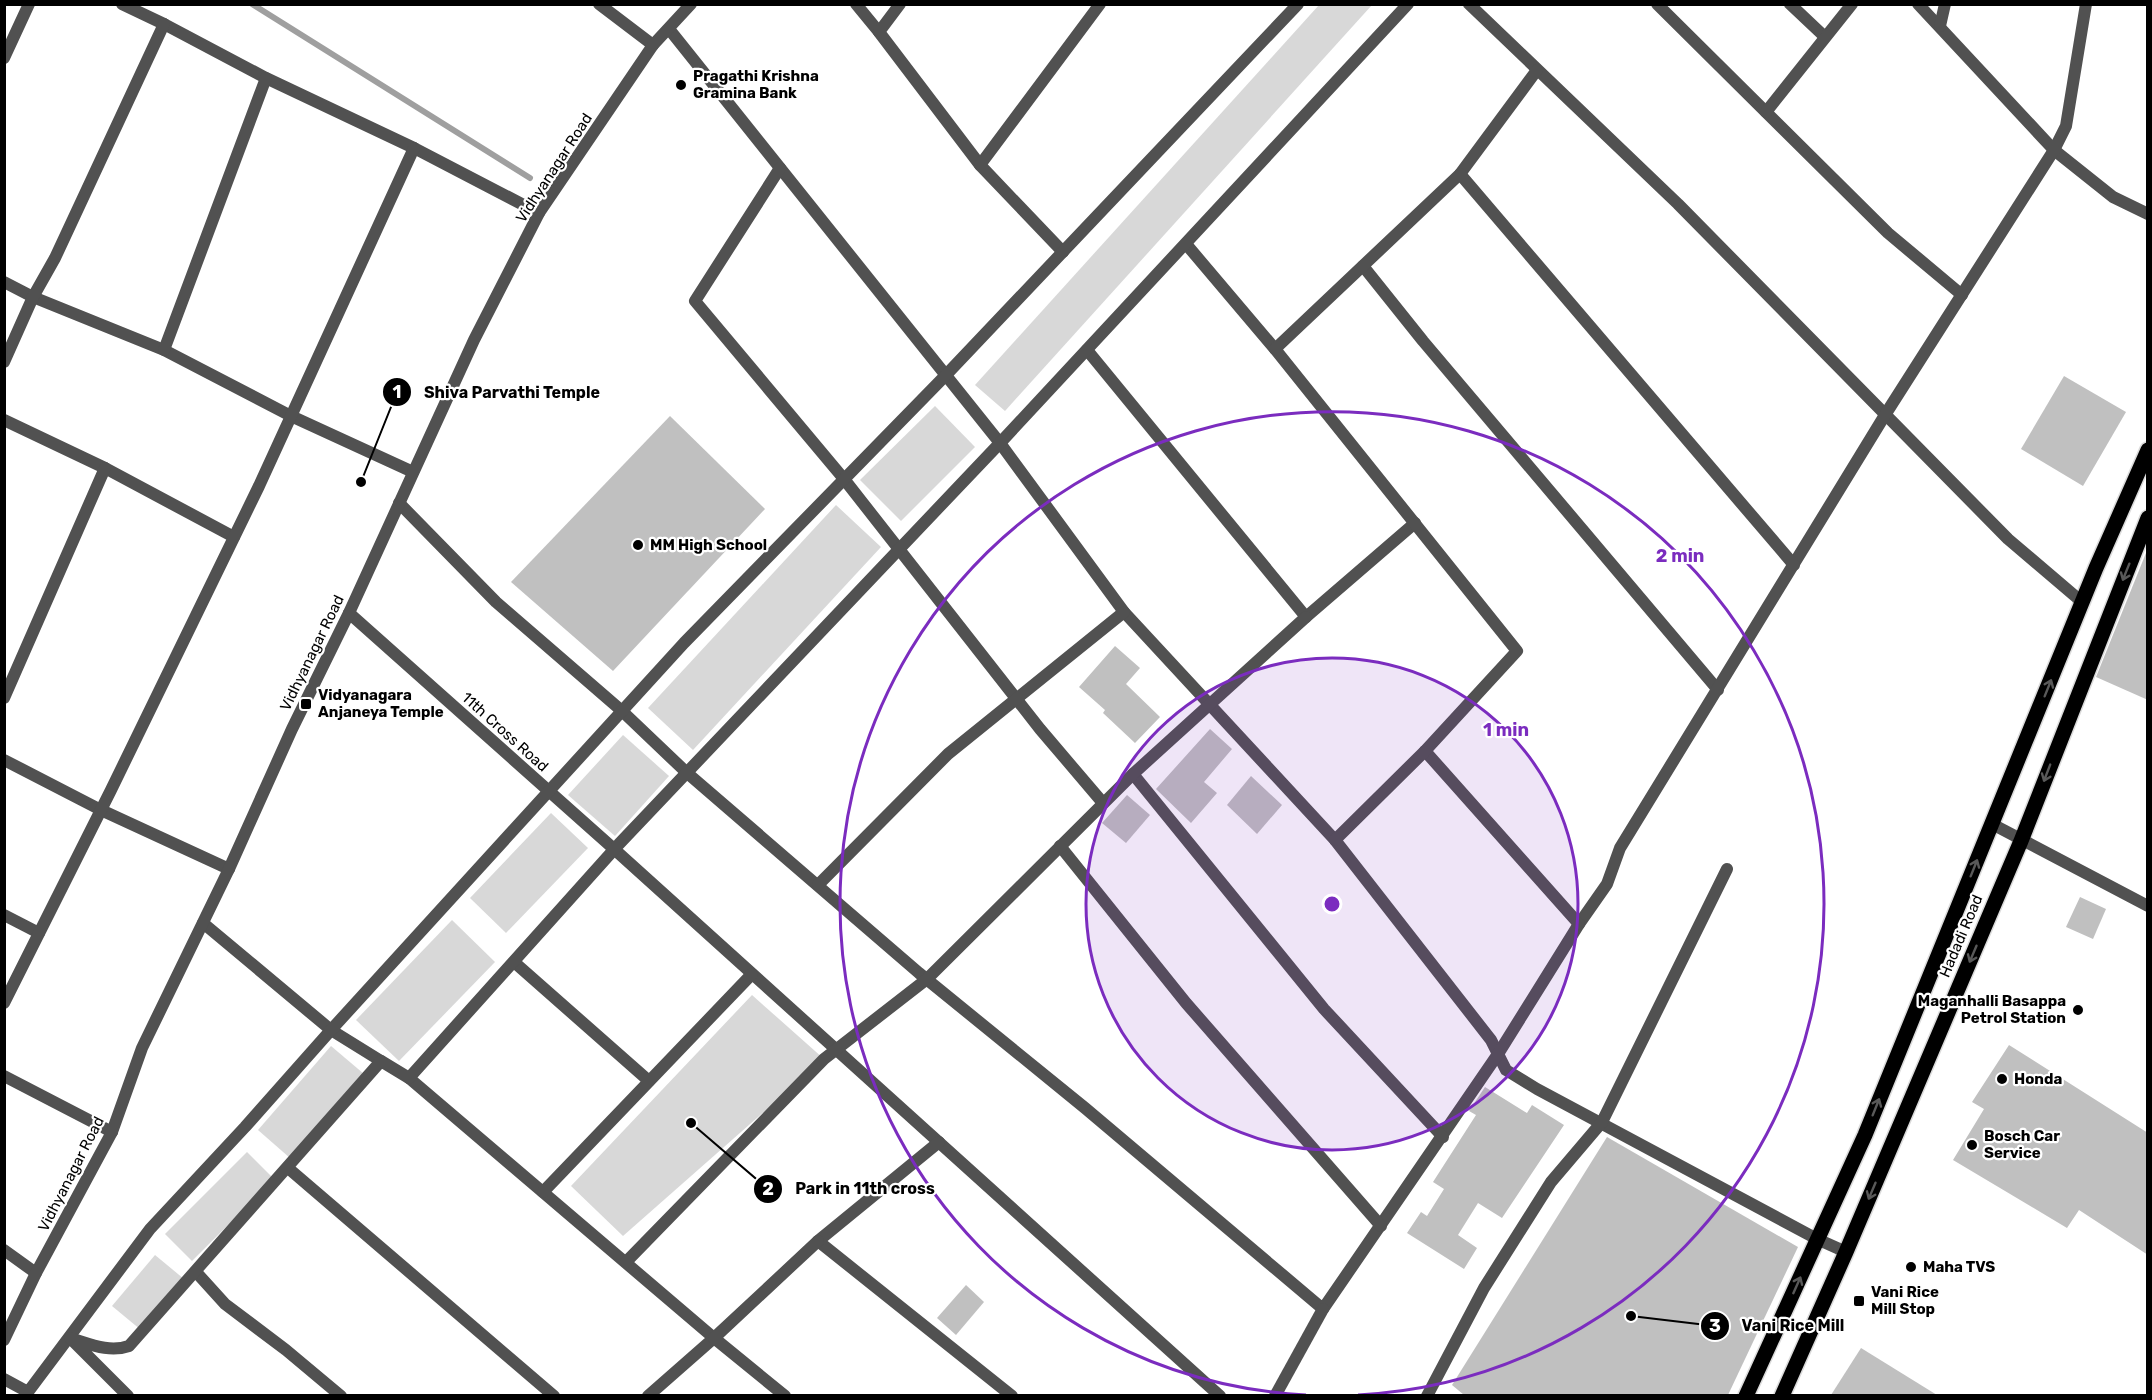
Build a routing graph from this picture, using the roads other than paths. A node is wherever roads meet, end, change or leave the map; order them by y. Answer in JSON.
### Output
{"nodes":[{"id":1,"x":29,"y":4,"type":"edge"},
{"id":2,"x":122,"y":4,"type":"edge"},
{"id":3,"x":599,"y":4,"type":"edge"},
{"id":4,"x":691,"y":4,"type":"edge"},
{"id":5,"x":856,"y":4,"type":"edge"},
{"id":6,"x":900,"y":4,"type":"edge"},
{"id":7,"x":1100,"y":4,"type":"edge"},
{"id":8,"x":1298,"y":4,"type":"edge"},
{"id":9,"x":1408,"y":4,"type":"edge"},
{"id":10,"x":1469,"y":4,"type":"edge"},
{"id":11,"x":1657,"y":4,"type":"edge"},
{"id":12,"x":1790,"y":4,"type":"edge"},
{"id":13,"x":1852,"y":4,"type":"edge"},
{"id":14,"x":1918,"y":4,"type":"edge"},
{"id":15,"x":1945,"y":4,"type":"edge"},
{"id":16,"x":2086,"y":4,"type":"edge"},
{"id":17,"x":164,"y":24,"type":"junction"},
{"id":18,"x":1940,"y":26,"type":"junction"},
{"id":19,"x":669,"y":29,"type":"junction"},
{"id":20,"x":879,"y":32,"type":"junction"},
{"id":21,"x":1825,"y":37,"type":"junction"},
{"id":22,"x":653,"y":45,"type":"junction"},
{"id":23,"x":4,"y":58,"type":"edge"},
{"id":24,"x":1538,"y":70,"type":"junction"},
{"id":25,"x":266,"y":78,"type":"junction"},
{"id":26,"x":1766,"y":112,"type":"junction"},
{"id":27,"x":414,"y":148,"type":"junction"},
{"id":28,"x":2054,"y":150,"type":"junction"},
{"id":29,"x":980,"y":165,"type":"junction"},
{"id":30,"x":780,"y":168,"type":"junction"},
{"id":31,"x":1460,"y":174,"type":"junction"},
{"id":32,"x":539,"y":213,"type":"junction"},
{"id":33,"x":2148,"y":214,"type":"edge"},
{"id":34,"x":1186,"y":244,"type":"junction"},
{"id":35,"x":1063,"y":252,"type":"junction"},
{"id":36,"x":1363,"y":266,"type":"junction"},
{"id":37,"x":4,"y":282,"type":"edge"},
{"id":38,"x":1962,"y":295,"type":"junction"},
{"id":39,"x":33,"y":297,"type":"junction"},
{"id":40,"x":1275,"y":349,"type":"junction"},
{"id":41,"x":1087,"y":350,"type":"junction"},
{"id":42,"x":165,"y":351,"type":"junction"},
{"id":43,"x":4,"y":362,"type":"edge"},
{"id":44,"x":945,"y":376,"type":"junction"},
{"id":45,"x":1885,"y":415,"type":"junction"},
{"id":46,"x":291,"y":416,"type":"junction"},
{"id":47,"x":4,"y":420,"type":"edge"},
{"id":48,"x":1000,"y":443,"type":"junction"},
{"id":49,"x":2148,"y":450,"type":"edge"},
{"id":50,"x":105,"y":468,"type":"junction"},
{"id":51,"x":413,"y":472,"type":"junction"},
{"id":52,"x":844,"y":479,"type":"junction"},
{"id":53,"x":399,"y":503,"type":"junction"},
{"id":54,"x":2148,"y":518,"type":"edge"},
{"id":55,"x":1415,"y":523,"type":"junction"},
{"id":56,"x":234,"y":537,"type":"junction"},
{"id":57,"x":899,"y":549,"type":"junction"},
{"id":58,"x":1794,"y":565,"type":"junction"},
{"id":59,"x":2082,"y":602,"type":"junction"},
{"id":60,"x":1124,"y":612,"type":"junction"},
{"id":61,"x":349,"y":613,"type":"junction"},
{"id":62,"x":1306,"y":617,"type":"junction"},
{"id":63,"x":1718,"y":690,"type":"junction"},
{"id":64,"x":4,"y":698,"type":"edge"},
{"id":65,"x":1016,"y":698,"type":"junction"},
{"id":66,"x":1209,"y":705,"type":"junction"},
{"id":67,"x":622,"y":711,"type":"junction"},
{"id":68,"x":1425,"y":751,"type":"junction"},
{"id":69,"x":4,"y":760,"type":"edge"},
{"id":70,"x":686,"y":772,"type":"junction"},
{"id":71,"x":1132,"y":774,"type":"junction"},
{"id":72,"x":549,"y":791,"type":"junction"},
{"id":73,"x":1103,"y":803,"type":"junction"},
{"id":74,"x":101,"y":810,"type":"junction"},
{"id":75,"x":1992,"y":825,"type":"junction"},
{"id":76,"x":1335,"y":840,"type":"junction"},
{"id":77,"x":2021,"y":841,"type":"junction"},
{"id":78,"x":1060,"y":846,"type":"junction"},
{"id":79,"x":614,"y":849,"type":"junction"},
{"id":80,"x":228,"y":869,"type":"junction"},
{"id":81,"x":1727,"y":869,"type":"dead end"},
{"id":82,"x":818,"y":885,"type":"junction"},
{"id":83,"x":2148,"y":906,"type":"edge"},
{"id":84,"x":4,"y":915,"type":"edge"},
{"id":85,"x":203,"y":922,"type":"junction"},
{"id":86,"x":1579,"y":924,"type":"junction"},
{"id":87,"x":39,"y":933,"type":"junction"},
{"id":88,"x":514,"y":962,"type":"junction"},
{"id":89,"x":752,"y":974,"type":"junction"},
{"id":90,"x":927,"y":979,"type":"junction"},
{"id":91,"x":4,"y":1003,"type":"edge"},
{"id":92,"x":331,"y":1030,"type":"junction"},
{"id":93,"x":836,"y":1050,"type":"junction"},
{"id":94,"x":1498,"y":1054,"type":"junction"},
{"id":95,"x":381,"y":1061,"type":"junction"},
{"id":96,"x":4,"y":1076,"type":"edge"},
{"id":97,"x":409,"y":1078,"type":"junction"},
{"id":98,"x":649,"y":1081,"type":"junction"},
{"id":99,"x":1602,"y":1122,"type":"junction"},
{"id":100,"x":112,"y":1132,"type":"junction"},
{"id":101,"x":1443,"y":1137,"type":"junction"},
{"id":102,"x":939,"y":1143,"type":"junction"},
{"id":103,"x":288,"y":1168,"type":"junction"},
{"id":104,"x":543,"y":1192,"type":"junction"},
{"id":105,"x":1381,"y":1226,"type":"junction"},
{"id":106,"x":1817,"y":1239,"type":"junction"},
{"id":107,"x":818,"y":1241,"type":"junction"},
{"id":108,"x":4,"y":1250,"type":"edge"},
{"id":109,"x":1846,"y":1252,"type":"junction"},
{"id":110,"x":626,"y":1262,"type":"junction"},
{"id":111,"x":196,"y":1272,"type":"junction"},
{"id":112,"x":36,"y":1273,"type":"junction"},
{"id":113,"x":1323,"y":1309,"type":"junction"},
{"id":114,"x":70,"y":1338,"type":"junction"},
{"id":115,"x":714,"y":1338,"type":"junction"},
{"id":116,"x":4,"y":1340,"type":"edge"},
{"id":117,"x":4,"y":1379,"type":"edge"},
{"id":118,"x":128,"y":1395,"type":"edge"},
{"id":119,"x":341,"y":1395,"type":"edge"},
{"id":120,"x":554,"y":1395,"type":"edge"},
{"id":121,"x":648,"y":1395,"type":"edge"},
{"id":122,"x":786,"y":1395,"type":"edge"},
{"id":123,"x":1012,"y":1395,"type":"edge"},
{"id":124,"x":1220,"y":1395,"type":"edge"},
{"id":125,"x":1275,"y":1395,"type":"edge"},
{"id":126,"x":1428,"y":1395,"type":"edge"},
{"id":127,"x":1746,"y":1395,"type":"edge"},
{"id":128,"x":1782,"y":1395,"type":"edge"}],
"edges":[{"from":1,"to":23,"type":"street"},
{"from":2,"to":17,"type":"street"},
{"from":3,"to":22,"type":"street"},
{"from":4,"to":19,"type":"street","name":"Vidhyanagar Road"},
{"from":5,"to":20,"type":"street"},
{"from":6,"to":20,"type":"street"},
{"from":7,"to":29,"type":"street"},
{"from":8,"to":35,"type":"street"},
{"from":9,"to":34,"type":"street"},
{"from":10,"to":24,"type":"street"},
{"from":11,"to":26,"type":"street"},
{"from":12,"to":21,"type":"street"},
{"from":13,"to":21,"type":"street"},
{"from":14,"to":18,"type":"street"},
{"from":15,"to":18,"type":"street"},
{"from":16,"to":28,"type":"street"},
{"from":17,"to":25,"type":"street"},
{"from":17,"to":39,"type":"street"},
{"from":18,"to":28,"type":"street"},
{"from":19,"to":22,"type":"street","name":"Vidhyanagar Road"},
{"from":19,"to":30,"type":"street"},
{"from":20,"to":29,"type":"street"},
{"from":21,"to":26,"type":"street"},
{"from":22,"to":32,"type":"street","name":"Vidhyanagar Road"},
{"from":24,"to":31,"type":"street"},
{"from":24,"to":45,"type":"street"},
{"from":25,"to":27,"type":"street"},
{"from":25,"to":42,"type":"street"},
{"from":26,"to":38,"type":"street"},
{"from":27,"to":32,"type":"street"},
{"from":27,"to":46,"type":"street"},
{"from":28,"to":33,"type":"street"},
{"from":28,"to":38,"type":"street"},
{"from":29,"to":35,"type":"street"},
{"from":30,"to":44,"type":"street"},
{"from":30,"to":52,"type":"street"},
{"from":31,"to":36,"type":"street"},
{"from":31,"to":58,"type":"street"},
{"from":32,"to":51,"type":"street","name":"Vidhyanagar Road"},
{"from":34,"to":40,"type":"street"},
{"from":34,"to":41,"type":"street"},
{"from":35,"to":44,"type":"street"},
{"from":36,"to":40,"type":"street"},
{"from":36,"to":63,"type":"street"},
{"from":37,"to":39,"type":"street"},
{"from":38,"to":45,"type":"street"},
{"from":39,"to":42,"type":"street"},
{"from":39,"to":43,"type":"street"},
{"from":40,"to":55,"type":"street"},
{"from":41,"to":48,"type":"street"},
{"from":41,"to":62,"type":"street"},
{"from":42,"to":46,"type":"street"},
{"from":44,"to":48,"type":"street"},
{"from":44,"to":52,"type":"street"},
{"from":45,"to":58,"type":"street"},
{"from":45,"to":59,"type":"street"},
{"from":46,"to":51,"type":"street"},
{"from":46,"to":56,"type":"street"},
{"from":47,"to":50,"type":"street"},
{"from":48,"to":57,"type":"street"},
{"from":48,"to":60,"type":"street"},
{"from":49,"to":59,"type":"main road"},
{"from":50,"to":56,"type":"street"},
{"from":50,"to":64,"type":"street"},
{"from":51,"to":53,"type":"street","name":"Vidhyanagar Road"},
{"from":52,"to":57,"type":"street"},
{"from":52,"to":67,"type":"street"},
{"from":53,"to":61,"type":"street","name":"Vidhyanagar Road"},
{"from":53,"to":67,"type":"street"},
{"from":54,"to":77,"type":"main road","name":"Hadadi Road","one_way":true},
{"from":55,"to":62,"type":"street"},
{"from":55,"to":68,"type":"street"},
{"from":56,"to":74,"type":"street"},
{"from":57,"to":65,"type":"street"},
{"from":57,"to":70,"type":"street"},
{"from":58,"to":63,"type":"street"},
{"from":75,"to":59,"type":"main road","one_way":true},
{"from":60,"to":65,"type":"street"},
{"from":60,"to":66,"type":"street"},
{"from":61,"to":72,"type":"street","name":"11th Cross Road"},
{"from":61,"to":80,"type":"street","name":"Vidhyanagar Road"},
{"from":62,"to":66,"type":"street"},
{"from":63,"to":86,"type":"street"},
{"from":65,"to":73,"type":"street"},
{"from":65,"to":82,"type":"street"},
{"from":66,"to":71,"type":"street"},
{"from":66,"to":76,"type":"street"},
{"from":67,"to":70,"type":"street"},
{"from":67,"to":72,"type":"street"},
{"from":68,"to":76,"type":"street"},
{"from":68,"to":86,"type":"street"},
{"from":69,"to":74,"type":"street"},
{"from":70,"to":79,"type":"street"},
{"from":70,"to":82,"type":"street"},
{"from":71,"to":73,"type":"street"},
{"from":71,"to":101,"type":"street"},
{"from":72,"to":79,"type":"street","name":"11th Cross Road"},
{"from":72,"to":92,"type":"street"},
{"from":73,"to":78,"type":"street"},
{"from":74,"to":80,"type":"street"},
{"from":74,"to":87,"type":"street"},
{"from":75,"to":77,"type":"street"},
{"from":106,"to":75,"type":"main road","one_way":true},
{"from":76,"to":94,"type":"street"},
{"from":77,"to":83,"type":"street"},
{"from":77,"to":109,"type":"main road","name":"Hadadi Road","one_way":true},
{"from":78,"to":90,"type":"street"},
{"from":78,"to":105,"type":"street"},
{"from":79,"to":88,"type":"street"},
{"from":79,"to":89,"type":"street","name":"11th Cross Road"},
{"from":80,"to":85,"type":"street","name":"Vidhyanagar Road"},
{"from":81,"to":99,"type":"street"},
{"from":82,"to":90,"type":"street"},
{"from":84,"to":87,"type":"street"},
{"from":85,"to":92,"type":"street"},
{"from":85,"to":100,"type":"street","name":"Vidhyanagar Road"},
{"from":86,"to":94,"type":"street"},
{"from":87,"to":91,"type":"street"},
{"from":88,"to":97,"type":"street"},
{"from":88,"to":98,"type":"street"},
{"from":89,"to":93,"type":"street","name":"11th Cross Road"},
{"from":89,"to":98,"type":"street"},
{"from":90,"to":93,"type":"street"},
{"from":90,"to":113,"type":"street"},
{"from":92,"to":95,"type":"street"},
{"from":92,"to":114,"type":"street"},
{"from":93,"to":102,"type":"street","name":"11th Cross Road"},
{"from":93,"to":110,"type":"street"},
{"from":94,"to":99,"type":"street"},
{"from":94,"to":101,"type":"street"},
{"from":95,"to":97,"type":"street"},
{"from":95,"to":103,"type":"street"},
{"from":96,"to":100,"type":"street"},
{"from":97,"to":104,"type":"street"},
{"from":98,"to":104,"type":"street"},
{"from":99,"to":106,"type":"street"},
{"from":99,"to":126,"type":"street"},
{"from":100,"to":112,"type":"street","name":"Vidhyanagar Road"},
{"from":101,"to":105,"type":"street"},
{"from":102,"to":107,"type":"street"},
{"from":102,"to":124,"type":"street","name":"11th Cross Road"},
{"from":103,"to":111,"type":"street"},
{"from":103,"to":120,"type":"street"},
{"from":104,"to":110,"type":"street"},
{"from":105,"to":113,"type":"street"},
{"from":106,"to":109,"type":"street"},
{"from":127,"to":106,"type":"main road","one_way":true},
{"from":107,"to":115,"type":"street"},
{"from":107,"to":123,"type":"street"},
{"from":108,"to":112,"type":"street"},
{"from":109,"to":128,"type":"main road","name":"Hadadi Road"},
{"from":110,"to":115,"type":"street"},
{"from":111,"to":114,"type":"street"},
{"from":111,"to":119,"type":"street"},
{"from":112,"to":116,"type":"street","name":"Vidhyanagar Road"},
{"from":113,"to":125,"type":"street"},
{"from":114,"to":117,"type":"street"},
{"from":114,"to":118,"type":"street"},
{"from":115,"to":121,"type":"street"},
{"from":115,"to":122,"type":"street"}]}
